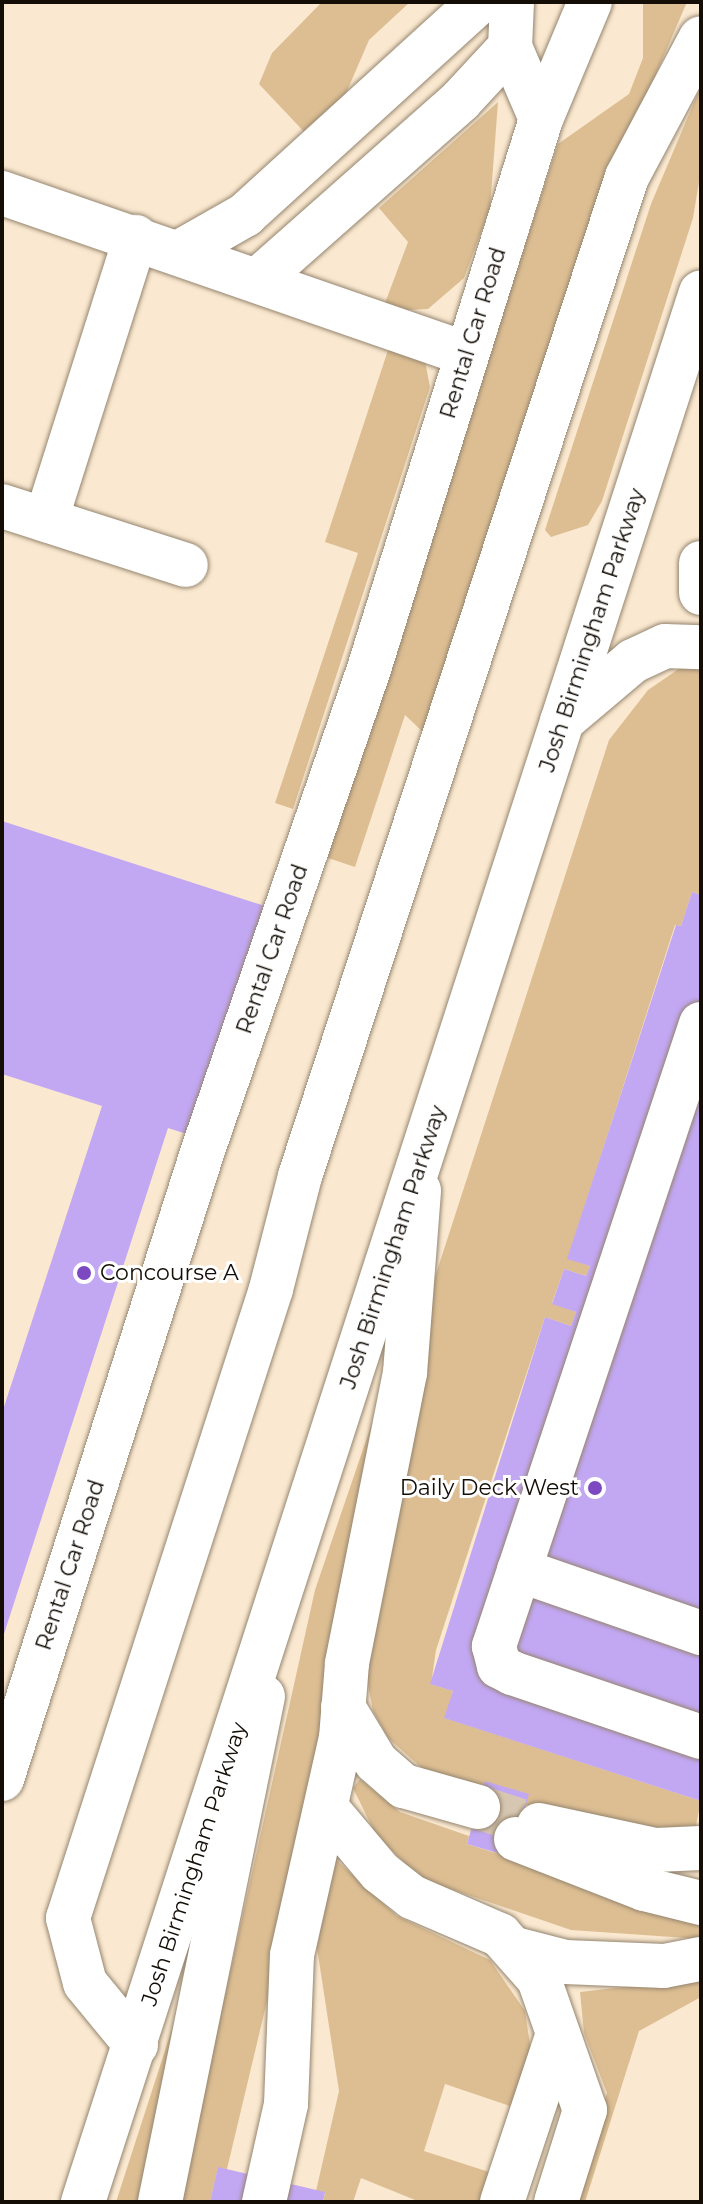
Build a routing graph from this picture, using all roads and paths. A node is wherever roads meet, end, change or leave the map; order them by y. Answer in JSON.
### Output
{"nodes":[{"id":1,"x":479,"y":2,"type":"edge"},
{"id":2,"x":512,"y":2,"type":"edge"},
{"id":3,"x":590,"y":2,"type":"edge"},
{"id":4,"x":701,"y":38,"type":"edge"},
{"id":5,"x":510,"y":47,"type":"junction"},
{"id":6,"x":541,"y":119,"type":"junction"},
{"id":7,"x":2,"y":193,"type":"edge"},
{"id":8,"x":136,"y":237,"type":"junction"},
{"id":9,"x":180,"y":252,"type":"junction"},
{"id":10,"x":260,"y":278,"type":"junction"},
{"id":11,"x":701,"y":294,"type":"edge"},
{"id":12,"x":466,"y":354,"type":"junction"},
{"id":13,"x":2,"y":506,"type":"edge"},
{"id":14,"x":46,"y":520,"type":"junction"},
{"id":15,"x":701,"y":563,"type":"edge"},
{"id":16,"x":186,"y":565,"type":"dead end"},
{"id":17,"x":701,"y":593,"type":"edge"},
{"id":18,"x":701,"y":647,"type":"edge"},
{"id":19,"x":562,"y":721,"type":"junction"},
{"id":20,"x":701,"y":1024,"type":"edge"},
{"id":21,"x":421,"y":1161,"type":"junction"},
{"id":22,"x":519,"y":1570,"type":"junction"},
{"id":23,"x":288,"y":1572,"type":"junction"},
{"id":24,"x":701,"y":1633,"type":"edge"},
{"id":25,"x":343,"y":1707,"type":"junction"},
{"id":26,"x":701,"y":1737,"type":"edge"},
{"id":27,"x":2,"y":1779,"type":"edge"},
{"id":28,"x":327,"y":1809,"type":"junction"},
{"id":29,"x":475,"y":1816,"type":"tunnel mouth"},
{"id":30,"x":701,"y":1848,"type":"edge"},
{"id":31,"x":701,"y":1903,"type":"edge"},
{"id":32,"x":519,"y":1950,"type":"junction"},
{"id":33,"x":701,"y":1959,"type":"edge"},
{"id":34,"x":558,"y":2034,"type":"junction"},
{"id":35,"x":136,"y":2045,"type":"junction"},
{"id":36,"x":97,"y":2159,"type":"junction"},
{"id":37,"x":83,"y":2202,"type":"edge"},
{"id":38,"x":92,"y":2202,"type":"edge"},
{"id":39,"x":160,"y":2202,"type":"edge"},
{"id":40,"x":264,"y":2202,"type":"edge"},
{"id":41,"x":502,"y":2202,"type":"edge"},
{"id":42,"x":556,"y":2202,"type":"edge"}],
"edges":[{"from":1,"to":9,"type":"main road"},
{"from":2,"to":5,"type":"main road"},
{"from":3,"to":6,"type":"main road","name":"Rental Car Road"},
{"from":4,"to":35,"type":"main road"},
{"from":5,"to":6,"type":"main road"},
{"from":5,"to":10,"type":"main road"},
{"from":6,"to":12,"type":"main road","name":"Rental Car Road"},
{"from":7,"to":8,"type":"main road"},
{"from":8,"to":9,"type":"main road"},
{"from":8,"to":14,"type":"main road"},
{"from":9,"to":10,"type":"main road"},
{"from":10,"to":12,"type":"main road"},
{"from":11,"to":19,"type":"main road","name":"Josh Birmingham Parkway"},
{"from":12,"to":27,"type":"main road","name":"Rental Car Road"},
{"from":13,"to":14,"type":"main road"},
{"from":14,"to":16,"type":"main road"},
{"from":15,"to":17,"type":"main road"},
{"from":18,"to":19,"type":"main road"},
{"from":19,"to":21,"type":"main road","name":"Josh Birmingham Parkway"},
{"from":20,"to":22,"type":"main road"},
{"from":21,"to":23,"type":"main road","name":"Josh Birmingham Parkway"},
{"from":21,"to":25,"type":"main road"},
{"from":22,"to":24,"type":"main road"},
{"from":22,"to":26,"type":"main road"},
{"from":23,"to":35,"type":"main road","name":"Josh Birmingham Parkway"},
{"from":23,"to":39,"type":"main road"},
{"from":25,"to":28,"type":"main road"},
{"from":25,"to":29,"type":"main road"},
{"from":28,"to":32,"type":"main road"},
{"from":28,"to":40,"type":"main road"},
{"from":30,"to":31,"type":"main road"},
{"from":32,"to":33,"type":"main road"},
{"from":32,"to":34,"type":"main road"},
{"from":34,"to":41,"type":"main road"},
{"from":34,"to":42,"type":"main road"},
{"from":35,"to":36,"type":"main road","name":"Josh Birmingham Parkway"},
{"from":36,"to":37,"type":"main road","name":"Josh Birmingham Parkway"},
{"from":36,"to":38,"type":"main road"}]}
